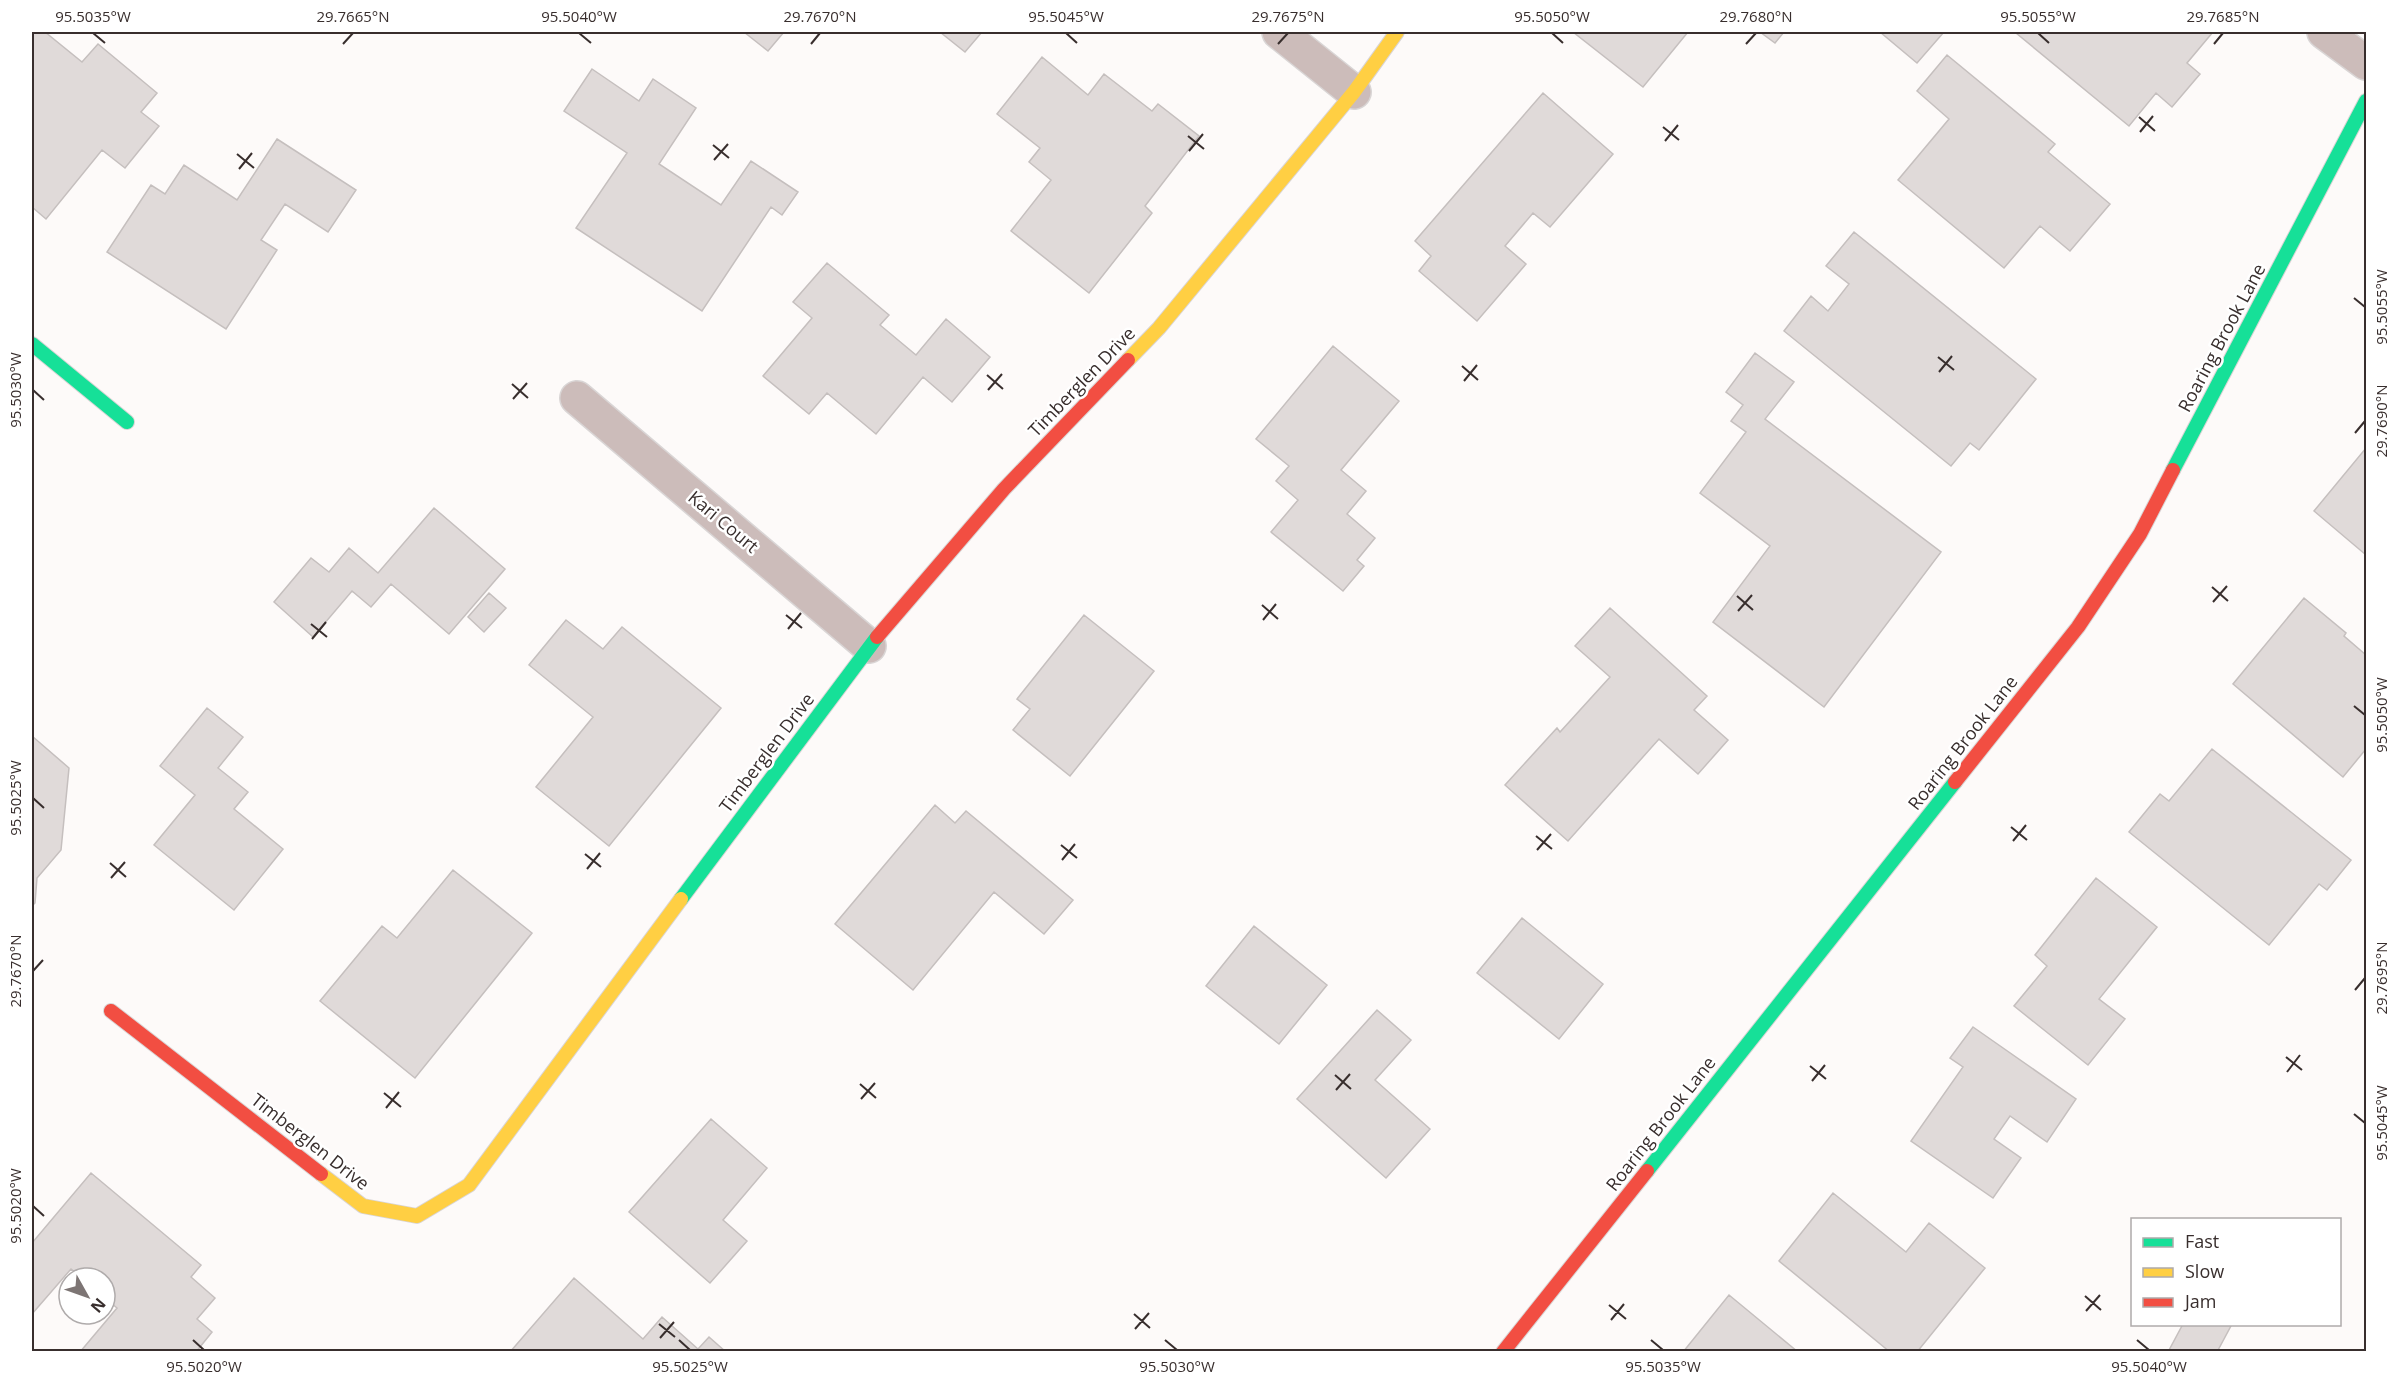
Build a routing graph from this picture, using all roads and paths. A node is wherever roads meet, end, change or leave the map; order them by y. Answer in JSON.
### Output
{"nodes":[{"id":1,"x":1279,"y":32,"type":"edge"},
{"id":2,"x":1397,"y":32,"type":"edge"},
{"id":3,"x":2324,"y":32,"type":"edge"},
{"id":4,"x":2367,"y":63,"type":"edge"},
{"id":5,"x":1354,"y":92,"type":"junction"},
{"id":6,"x":2367,"y":101,"type":"edge"},
{"id":7,"x":32,"y":344,"type":"edge"},
{"id":8,"x":577,"y":398,"type":"dead end"},
{"id":9,"x":127,"y":422,"type":"dead end"},
{"id":10,"x":869,"y":646,"type":"junction"},
{"id":11,"x":111,"y":1011,"type":"dead end"},
{"id":12,"x":1503,"y":1352,"type":"edge"}],
"edges":[{"from":1,"to":5,"type":"street"},
{"from":2,"to":5,"type":"street","name":"Timberglen Drive"},
{"from":3,"to":4,"type":"street"},
{"from":5,"to":10,"type":"street","name":"Timberglen Drive"},
{"from":6,"to":12,"type":"street","name":"Roaring Brook Lane"},
{"from":7,"to":9,"type":"street"},
{"from":8,"to":10,"type":"street","name":"Kari Court"},
{"from":10,"to":11,"type":"street","name":"Timberglen Drive"}]}
